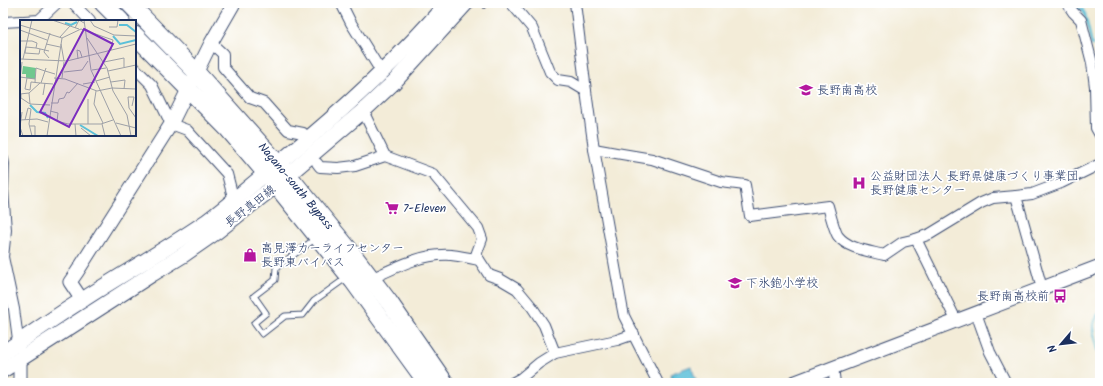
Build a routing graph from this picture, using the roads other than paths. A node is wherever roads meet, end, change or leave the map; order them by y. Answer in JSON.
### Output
{"nodes":[{"id":1,"x":57,"y":3,"type":"edge"},
{"id":2,"x":73,"y":3,"type":"edge"},
{"id":3,"x":103,"y":3,"type":"edge"},
{"id":4,"x":130,"y":3,"type":"edge"},
{"id":5,"x":234,"y":3,"type":"edge"},
{"id":6,"x":341,"y":3,"type":"edge"},
{"id":7,"x":447,"y":3,"type":"edge"},
{"id":8,"x":466,"y":3,"type":"edge"},
{"id":9,"x":511,"y":3,"type":"edge"},
{"id":10,"x":575,"y":3,"type":"edge"},
{"id":11,"x":1067,"y":3,"type":"edge"},
{"id":12,"x":39,"y":20,"type":"edge"},
{"id":13,"x":89,"y":20,"type":"edge"},
{"id":14,"x":120,"y":20,"type":"edge"},
{"id":15,"x":20,"y":21,"type":"edge"},
{"id":16,"x":3,"y":22,"type":"edge"},
{"id":17,"x":136,"y":36,"type":"edge"},
{"id":18,"x":211,"y":44,"type":"junction"},
{"id":19,"x":136,"y":69,"type":"edge"},
{"id":20,"x":196,"y":72,"type":"junction"},
{"id":21,"x":382,"y":73,"type":"junction"},
{"id":22,"x":188,"y":89,"type":"junction"},
{"id":23,"x":586,"y":91,"type":"junction"},
{"id":24,"x":364,"y":111,"type":"junction"},
{"id":25,"x":171,"y":124,"type":"junction"},
{"id":26,"x":1100,"y":135,"type":"edge"},
{"id":27,"x":309,"y":139,"type":"junction"},
{"id":28,"x":594,"y":149,"type":"junction"},
{"id":29,"x":385,"y":156,"type":"junction"},
{"id":30,"x":3,"y":159,"type":"edge"},
{"id":31,"x":317,"y":163,"type":"dead end"},
{"id":32,"x":1100,"y":164,"type":"edge"},
{"id":33,"x":277,"y":174,"type":"junction"},
{"id":34,"x":1016,"y":196,"type":"junction"},
{"id":35,"x":234,"y":201,"type":"junction"},
{"id":36,"x":318,"y":236,"type":"junction"},
{"id":37,"x":916,"y":239,"type":"junction"},
{"id":38,"x":479,"y":260,"type":"junction"},
{"id":39,"x":1100,"y":266,"type":"edge"},
{"id":40,"x":349,"y":276,"type":"junction"},
{"id":41,"x":371,"y":279,"type":"junction"},
{"id":42,"x":1042,"y":288,"type":"junction"},
{"id":43,"x":6,"y":289,"type":"edge"},
{"id":44,"x":82,"y":300,"type":"junction"},
{"id":45,"x":976,"y":313,"type":"junction"},
{"id":46,"x":956,"y":320,"type":"junction"},
{"id":47,"x":634,"y":334,"type":"junction"},
{"id":48,"x":18,"y":342,"type":"junction"},
{"id":49,"x":3,"y":353,"type":"edge"},
{"id":50,"x":555,"y":353,"type":"junction"},
{"id":51,"x":20,"y":358,"type":"junction"},
{"id":52,"x":833,"y":367,"type":"junction"},
{"id":53,"x":3,"y":370,"type":"edge"},
{"id":54,"x":20,"y":383,"type":"edge"},
{"id":55,"x":427,"y":383,"type":"edge"},
{"id":56,"x":445,"y":383,"type":"edge"},
{"id":57,"x":512,"y":383,"type":"edge"},
{"id":58,"x":658,"y":383,"type":"edge"},
{"id":59,"x":793,"y":383,"type":"edge"},
{"id":60,"x":835,"y":383,"type":"edge"},
{"id":61,"x":1006,"y":383,"type":"edge"}],
"edges":[{"from":1,"to":12,"type":"street"},
{"from":2,"to":13,"type":"street"},
{"from":3,"to":14,"type":"highway"},
{"from":4,"to":20,"type":"highway","name":"Nagano-south Bypass"},
{"from":5,"to":18,"type":"street"},
{"from":6,"to":21,"type":"street"},
{"from":7,"to":21,"type":"main road","name":"長野真田線"},
{"from":8,"to":24,"type":"main road","name":"長野真田線"},
{"from":9,"to":23,"type":"street"},
{"from":10,"to":23,"type":"street"},
{"from":11,"to":26,"type":"street"},
{"from":15,"to":16,"type":"street"},
{"from":17,"to":22,"type":"highway","name":"Nagano-south Bypass"},
{"from":18,"to":20,"type":"street"},
{"from":18,"to":27,"type":"street"},
{"from":19,"to":25,"type":"street"},
{"from":20,"to":22,"type":"street"},
{"from":20,"to":33,"type":"highway","name":"Nagano-south Bypass"},
{"from":21,"to":27,"type":"main road","name":"長野真田線"},
{"from":22,"to":25,"type":"street"},
{"from":22,"to":33,"type":"highway","name":"Nagano-south Bypass"},
{"from":23,"to":28,"type":"street"},
{"from":24,"to":29,"type":"street"},
{"from":24,"to":33,"type":"main road","name":"長野真田線"},
{"from":25,"to":35,"type":"street"},
{"from":25,"to":44,"type":"street"},
{"from":27,"to":33,"type":"main road","name":"長野真田線"},
{"from":28,"to":37,"type":"street"},
{"from":28,"to":47,"type":"street"},
{"from":29,"to":31,"type":"street"},
{"from":29,"to":38,"type":"street"},
{"from":30,"to":43,"type":"street"},
{"from":32,"to":34,"type":"street"},
{"from":33,"to":35,"type":"main road","name":"長野真田線"},
{"from":33,"to":36,"type":"highway","name":"Nagano-south Bypass"},
{"from":33,"to":41,"type":"highway","name":"Nagano-south Bypass"},
{"from":33,"to":51,"type":"main road","name":"長野真田線"},
{"from":34,"to":37,"type":"street"},
{"from":34,"to":42,"type":"street"},
{"from":35,"to":44,"type":"main road","name":"長野真田線"},
{"from":36,"to":40,"type":"highway","name":"Nagano-south Bypass"},
{"from":36,"to":40,"type":"lane"},
{"from":37,"to":46,"type":"street"},
{"from":38,"to":41,"type":"street"},
{"from":38,"to":50,"type":"street"},
{"from":39,"to":42,"type":"street"},
{"from":40,"to":55,"type":"highway","name":"Nagano-south Bypass"},
{"from":41,"to":56,"type":"highway","name":"Nagano-south Bypass"},
{"from":42,"to":45,"type":"street"},
{"from":43,"to":48,"type":"street"},
{"from":44,"to":48,"type":"main road","name":"長野真田線"},
{"from":45,"to":46,"type":"street"},
{"from":45,"to":61,"type":"street"},
{"from":46,"to":52,"type":"street"},
{"from":47,"to":50,"type":"street"},
{"from":47,"to":58,"type":"street"},
{"from":48,"to":49,"type":"main road","name":"長野真田線"},
{"from":48,"to":51,"type":"street"},
{"from":50,"to":57,"type":"street"},
{"from":51,"to":53,"type":"main road","name":"長野真田線"},
{"from":51,"to":54,"type":"street"},
{"from":52,"to":59,"type":"street"},
{"from":52,"to":60,"type":"street"}]}
